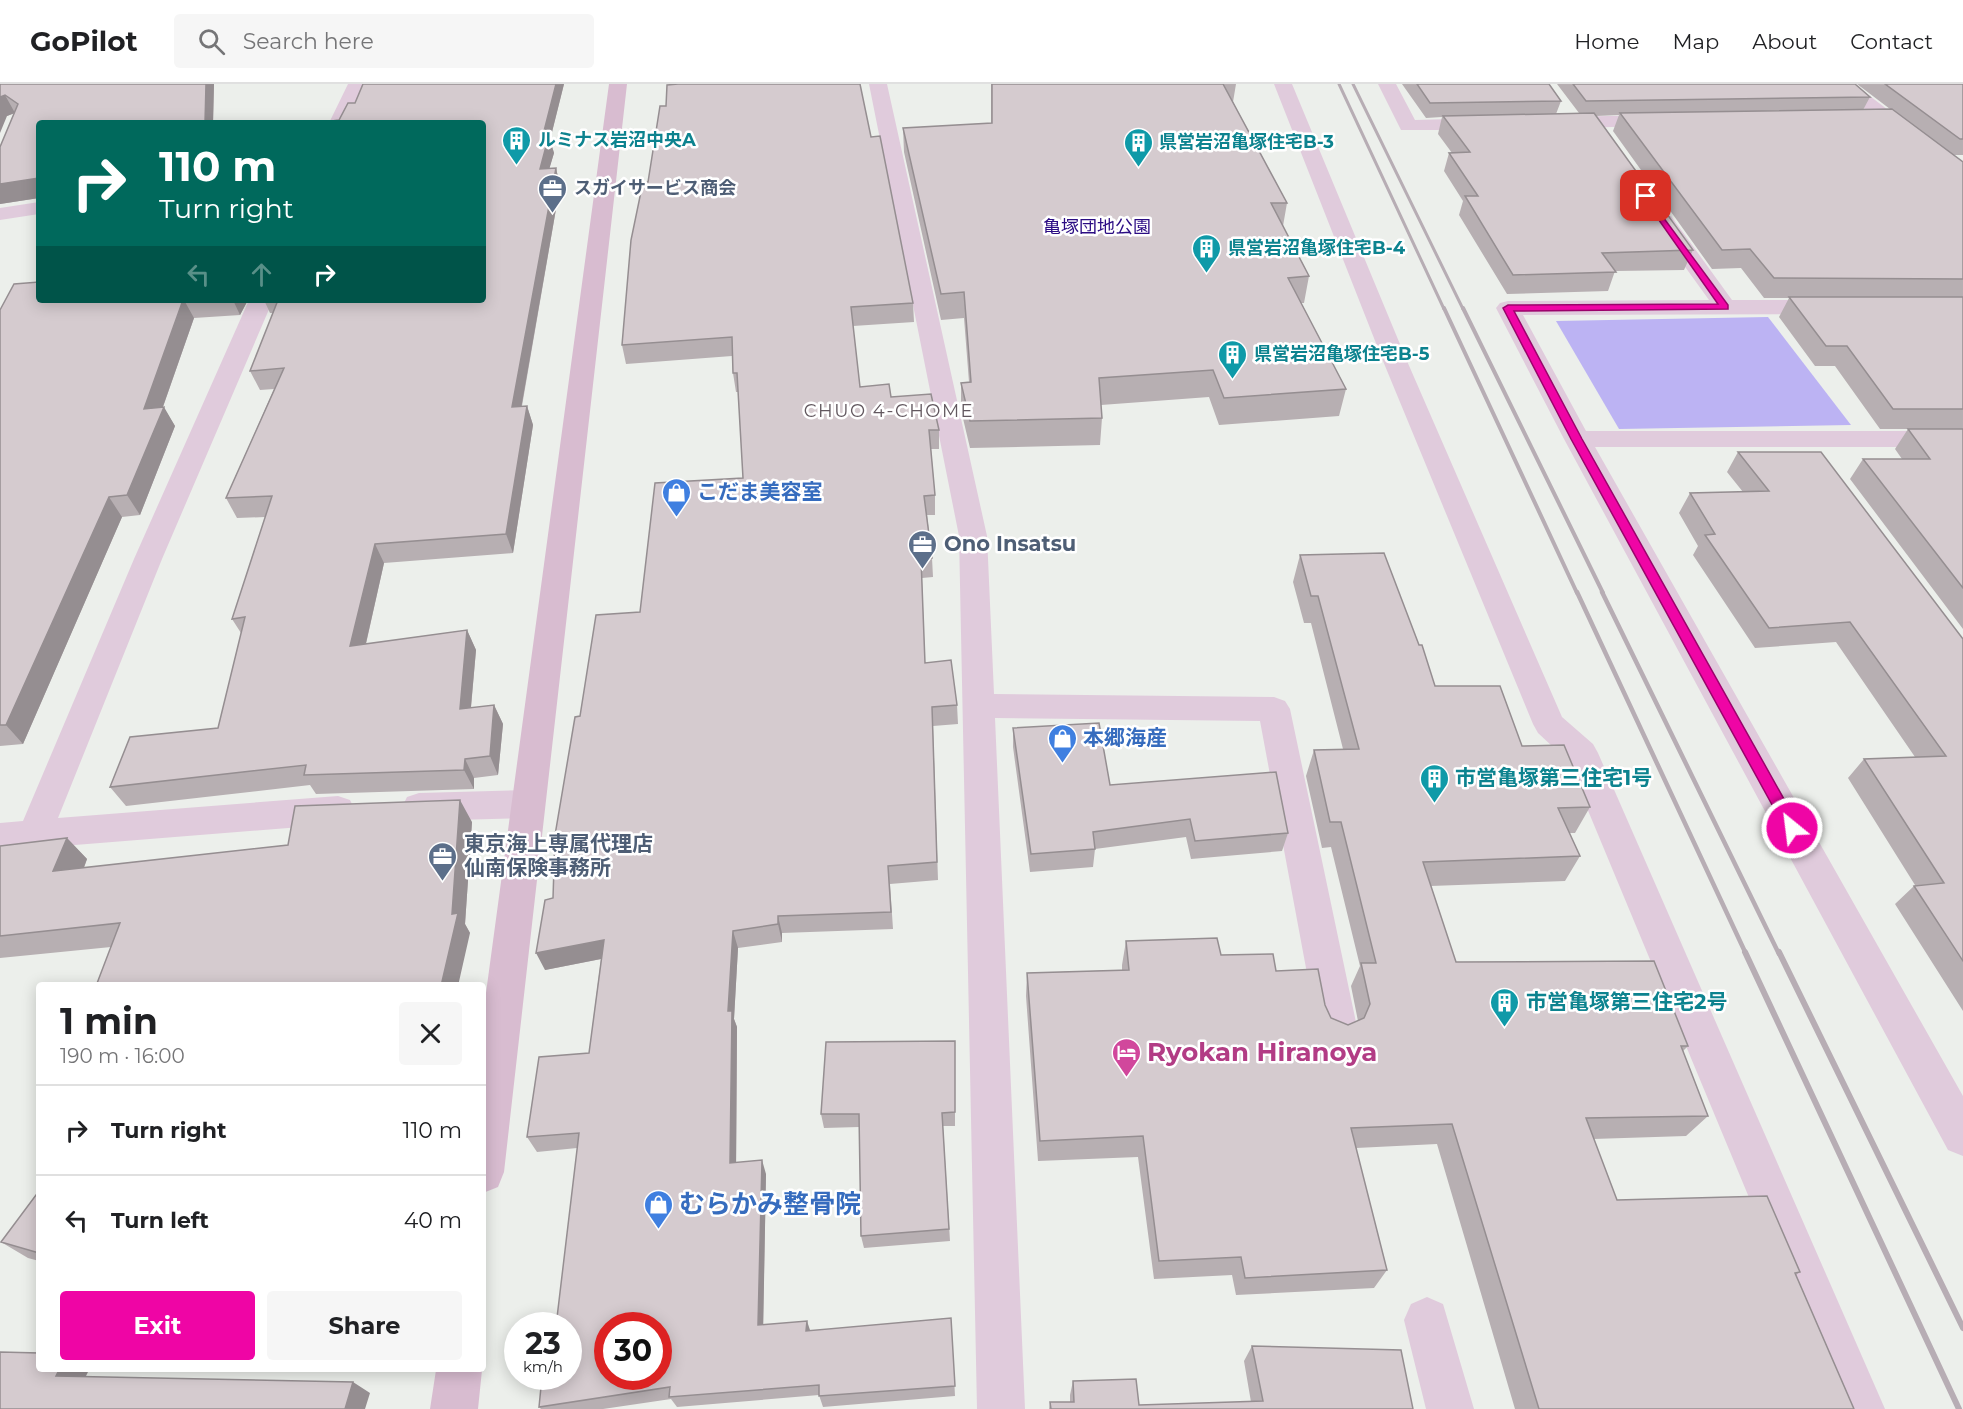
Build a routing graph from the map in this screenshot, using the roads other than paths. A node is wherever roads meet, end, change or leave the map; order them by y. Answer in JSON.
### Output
{"nodes":[{"id":1,"x":357,"y":84,"type":"edge"},
{"id":2,"x":618,"y":84,"type":"edge"},
{"id":3,"x":878,"y":84,"type":"edge"},
{"id":4,"x":1283,"y":84,"type":"edge"},
{"id":5,"x":1387,"y":84,"type":"edge"},
{"id":6,"x":1842,"y":84,"type":"edge"},
{"id":7,"x":1577,"y":117,"type":"junction"},
{"id":8,"x":1852,"y":119,"type":"edge"},
{"id":9,"x":1887,"y":119,"type":"junction"},
{"id":10,"x":340,"y":120,"type":"edge"},
{"id":11,"x":1676,"y":121,"type":"edge"},
{"id":12,"x":1539,"y":123,"type":"edge"},
{"id":13,"x":1503,"y":124,"type":"edge"},
{"id":14,"x":1608,"y":142,"type":"edge"},
{"id":15,"x":1963,"y":177,"type":"edge"},
{"id":16,"x":1649,"y":200,"type":"edge"},
{"id":17,"x":36,"y":208,"type":"edge"},
{"id":18,"x":0,"y":214,"type":"edge"},
{"id":19,"x":260,"y":303,"type":"edge"},
{"id":20,"x":1725,"y":307,"type":"junction"},
{"id":21,"x":1856,"y":307,"type":"edge"},
{"id":22,"x":1577,"y":439,"type":"junction"},
{"id":23,"x":1803,"y":439,"type":"junction"},
{"id":24,"x":1963,"y":439,"type":"edge"},
{"id":25,"x":1824,"y":467,"type":"edge"},
{"id":26,"x":979,"y":706,"type":"junction"},
{"id":27,"x":528,"y":804,"type":"junction"},
{"id":28,"x":35,"y":833,"type":"junction"},
{"id":29,"x":0,"y":837,"type":"edge"},
{"id":30,"x":1337,"y":1027,"type":"edge"},
{"id":31,"x":1959,"y":1122,"type":"edge"},
{"id":32,"x":486,"y":1147,"type":"edge"},
{"id":33,"x":1427,"y":1320,"type":"dead end"},
{"id":34,"x":459,"y":1372,"type":"edge"},
{"id":35,"x":454,"y":1409,"type":"edge"},
{"id":36,"x":1002,"y":1409,"type":"edge"},
{"id":37,"x":1450,"y":1409,"type":"edge"},
{"id":38,"x":1861,"y":1409,"type":"edge"}],
"edges":[{"from":1,"to":10,"type":"street"},
{"from":2,"to":27,"type":"street"},
{"from":3,"to":26,"type":"street"},
{"from":4,"to":38,"type":"street"},
{"from":5,"to":13,"type":"street"},
{"from":6,"to":9,"type":"street"},
{"from":7,"to":11,"type":"street"},
{"from":7,"to":12,"type":"street"},
{"from":7,"to":14,"type":"street"},
{"from":8,"to":9,"type":"street"},
{"from":9,"to":15,"type":"street"},
{"from":16,"to":20,"type":"street"},
{"from":17,"to":18,"type":"street"},
{"from":19,"to":28,"type":"street"},
{"from":20,"to":21,"type":"street"},
{"from":20,"to":22,"type":"street"},
{"from":22,"to":23,"type":"street"},
{"from":22,"to":31,"type":"street"},
{"from":23,"to":24,"type":"street"},
{"from":23,"to":25,"type":"street"},
{"from":26,"to":30,"type":"street"},
{"from":26,"to":36,"type":"street"},
{"from":27,"to":28,"type":"street"},
{"from":27,"to":32,"type":"street"},
{"from":28,"to":29,"type":"street"},
{"from":33,"to":37,"type":"street"},
{"from":34,"to":35,"type":"street"}]}
